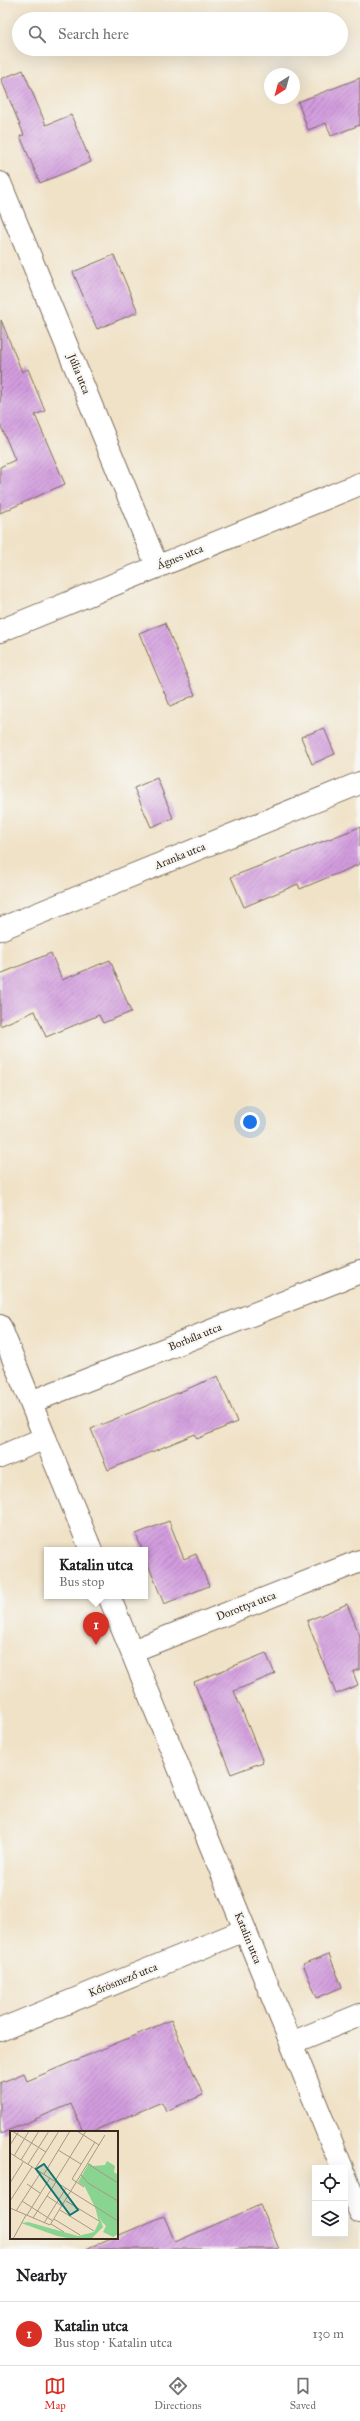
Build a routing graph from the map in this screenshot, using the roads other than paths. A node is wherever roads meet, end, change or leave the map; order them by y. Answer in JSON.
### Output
{"nodes":[{"id":1,"x":0,"y":182,"type":"edge"},
{"id":2,"x":360,"y":484,"type":"edge"},
{"id":3,"x":157,"y":566,"type":"junction"},
{"id":4,"x":0,"y":631,"type":"edge"},
{"id":5,"x":360,"y":783,"type":"edge"},
{"id":6,"x":0,"y":929,"type":"edge"},
{"id":7,"x":360,"y":1272,"type":"edge"},
{"id":8,"x":0,"y":1326,"type":"edge"},
{"id":9,"x":31,"y":1402,"type":"junction"},
{"id":10,"x":45,"y":1438,"type":"junction"},
{"id":11,"x":0,"y":1457,"type":"edge"},
{"id":12,"x":90,"y":1547,"type":"edge"},
{"id":13,"x":360,"y":1561,"type":"edge"},
{"id":14,"x":110,"y":1599,"type":"edge"},
{"id":15,"x":132,"y":1651,"type":"junction"},
{"id":16,"x":245,"y":1930,"type":"junction"},
{"id":17,"x":360,"y":2015,"type":"edge"},
{"id":18,"x":0,"y":2030,"type":"edge"},
{"id":19,"x":291,"y":2043,"type":"junction"},
{"id":20,"x":341,"y":2165,"type":"edge"},
{"id":21,"x":348,"y":2183,"type":"edge"},
{"id":22,"x":360,"y":2212,"type":"edge"}],
"edges":[{"from":1,"to":3,"type":"street","name":"Júlia utca"},
{"from":2,"to":3,"type":"street","name":"Ágnes utca"},
{"from":3,"to":4,"type":"street","name":"Ágnes utca"},
{"from":5,"to":6,"type":"street","name":"Aranka utca"},
{"from":7,"to":9,"type":"street","name":"Borbála utca"},
{"from":8,"to":9,"type":"street"},
{"from":9,"to":10,"type":"street"},
{"from":10,"to":11,"type":"street"},
{"from":10,"to":12,"type":"street"},
{"from":13,"to":15,"type":"street","name":"Dorottya utca"},
{"from":14,"to":15,"type":"street","name":"Katalin utca"},
{"from":15,"to":16,"type":"street","name":"Katalin utca"},
{"from":16,"to":18,"type":"street","name":"Kőrösmező utca"},
{"from":16,"to":19,"type":"street","name":"Katalin utca"},
{"from":17,"to":19,"type":"street"},
{"from":19,"to":20,"type":"street","name":"Katalin utca"},
{"from":21,"to":22,"type":"street"}]}
